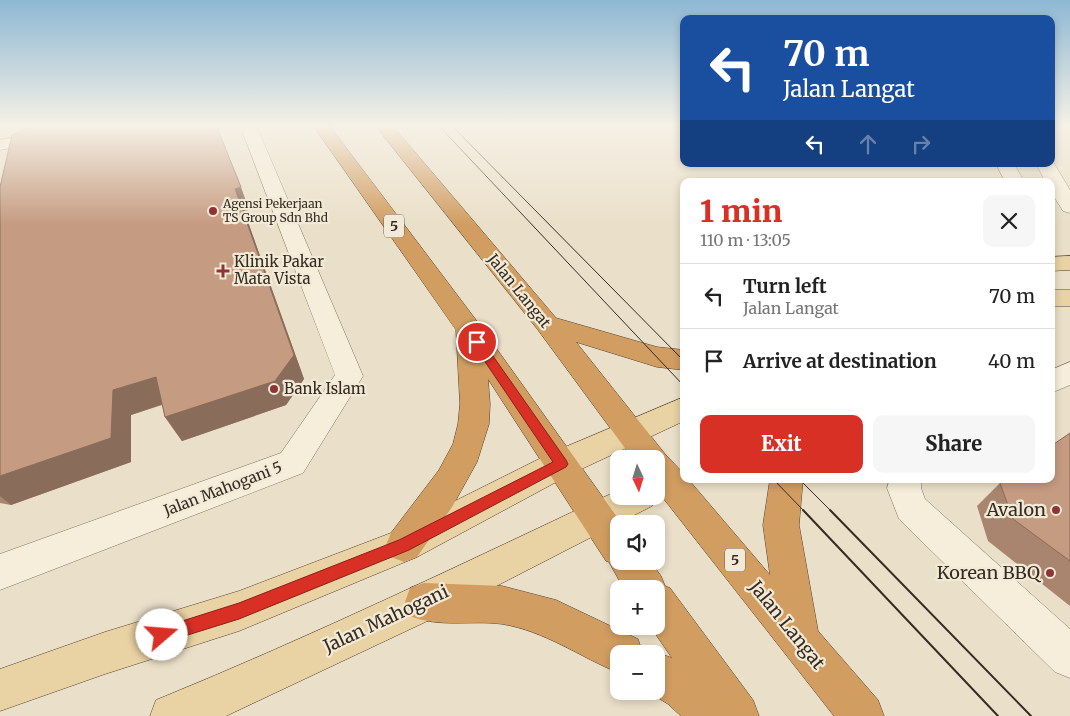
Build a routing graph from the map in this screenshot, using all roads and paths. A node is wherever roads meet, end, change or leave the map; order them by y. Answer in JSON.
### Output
{"nodes":[{"id":1,"x":261,"y":158,"type":"edge"},
{"id":2,"x":345,"y":158,"type":"edge"},
{"id":3,"x":411,"y":158,"type":"edge"},
{"id":4,"x":1047,"y":167,"type":"edge"},
{"id":5,"x":1053,"y":178,"type":"edge"},
{"id":6,"x":1055,"y":181,"type":"edge"},
{"id":7,"x":1070,"y":207,"type":"edge"},
{"id":8,"x":1070,"y":263,"type":"edge"},
{"id":9,"x":1055,"y":264,"type":"edge"},
{"id":10,"x":1055,"y":298,"type":"edge"},
{"id":11,"x":1070,"y":298,"type":"edge"},
{"id":12,"x":547,"y":324,"type":"junction"},
{"id":13,"x":467,"y":326,"type":"junction"},
{"id":14,"x":680,"y":360,"type":"edge"},
{"id":15,"x":1070,"y":372,"type":"edge"},
{"id":16,"x":1055,"y":381,"type":"edge"},
{"id":17,"x":680,"y":410,"type":"edge"},
{"id":18,"x":631,"y":433,"type":"junction"},
{"id":19,"x":642,"y":450,"type":"edge"},
{"id":20,"x":562,"y":464,"type":"junction"},
{"id":21,"x":665,"y":483,"type":"edge"},
{"id":22,"x":786,"y":483,"type":"edge"},
{"id":23,"x":905,"y":483,"type":"edge"},
{"id":24,"x":617,"y":505,"type":"edge"},
{"id":25,"x":598,"y":517,"type":"junction"},
{"id":26,"x":610,"y":535,"type":"edge"},
{"id":27,"x":404,"y":545,"type":"junction"},
{"id":28,"x":0,"y":572,"type":"edge"},
{"id":29,"x":424,"y":602,"type":"junction"},
{"id":30,"x":665,"y":615,"type":"edge"},
{"id":31,"x":799,"y":639,"type":"junction"},
{"id":32,"x":610,"y":647,"type":"edge"},
{"id":33,"x":1070,"y":657,"type":"edge"},
{"id":34,"x":665,"y":678,"type":"edge"},
{"id":35,"x":0,"y":690,"type":"edge"},
{"id":36,"x":172,"y":716,"type":"edge"},
{"id":37,"x":714,"y":716,"type":"edge"},
{"id":38,"x":737,"y":716,"type":"edge"},
{"id":39,"x":862,"y":716,"type":"edge"}],
"edges":[{"from":1,"to":28,"type":"street","name":"Jalan Mahogani 5"},
{"from":2,"to":13,"type":"highway","number":"5"},
{"from":3,"to":12,"type":"highway","name":"Jalan Langat","number":"5"},
{"from":4,"to":5,"type":"street"},
{"from":6,"to":7,"type":"street"},
{"from":8,"to":9,"type":"main road"},
{"from":10,"to":11,"type":"main road"},
{"from":12,"to":14,"type":"highway"},
{"from":12,"to":18,"type":"highway","name":"Jalan Langat","number":"5"},
{"from":13,"to":20,"type":"highway","number":"5"},
{"from":13,"to":27,"type":"highway"},
{"from":15,"to":16,"type":"street"},
{"from":17,"to":18,"type":"main road"},
{"from":18,"to":19,"type":"highway","name":"Jalan Langat","number":"5"},
{"from":18,"to":20,"type":"main road"},
{"from":20,"to":25,"type":"highway","number":"5"},
{"from":20,"to":27,"type":"main road"},
{"from":21,"to":31,"type":"highway","name":"Jalan Langat","number":"5"},
{"from":22,"to":31,"type":"highway"},
{"from":23,"to":33,"type":"street"},
{"from":24,"to":25,"type":"main road","name":"Jalan Mahogani"},
{"from":25,"to":26,"type":"highway","number":"5"},
{"from":25,"to":29,"type":"main road","name":"Jalan Mahogani"},
{"from":27,"to":35,"type":"main road"},
{"from":29,"to":32,"type":"highway"},
{"from":29,"to":36,"type":"main road","name":"Jalan Mahogani"},
{"from":30,"to":38,"type":"highway"},
{"from":31,"to":39,"type":"highway","name":"Jalan Langat","number":"5"},
{"from":34,"to":37,"type":"highway"}]}
